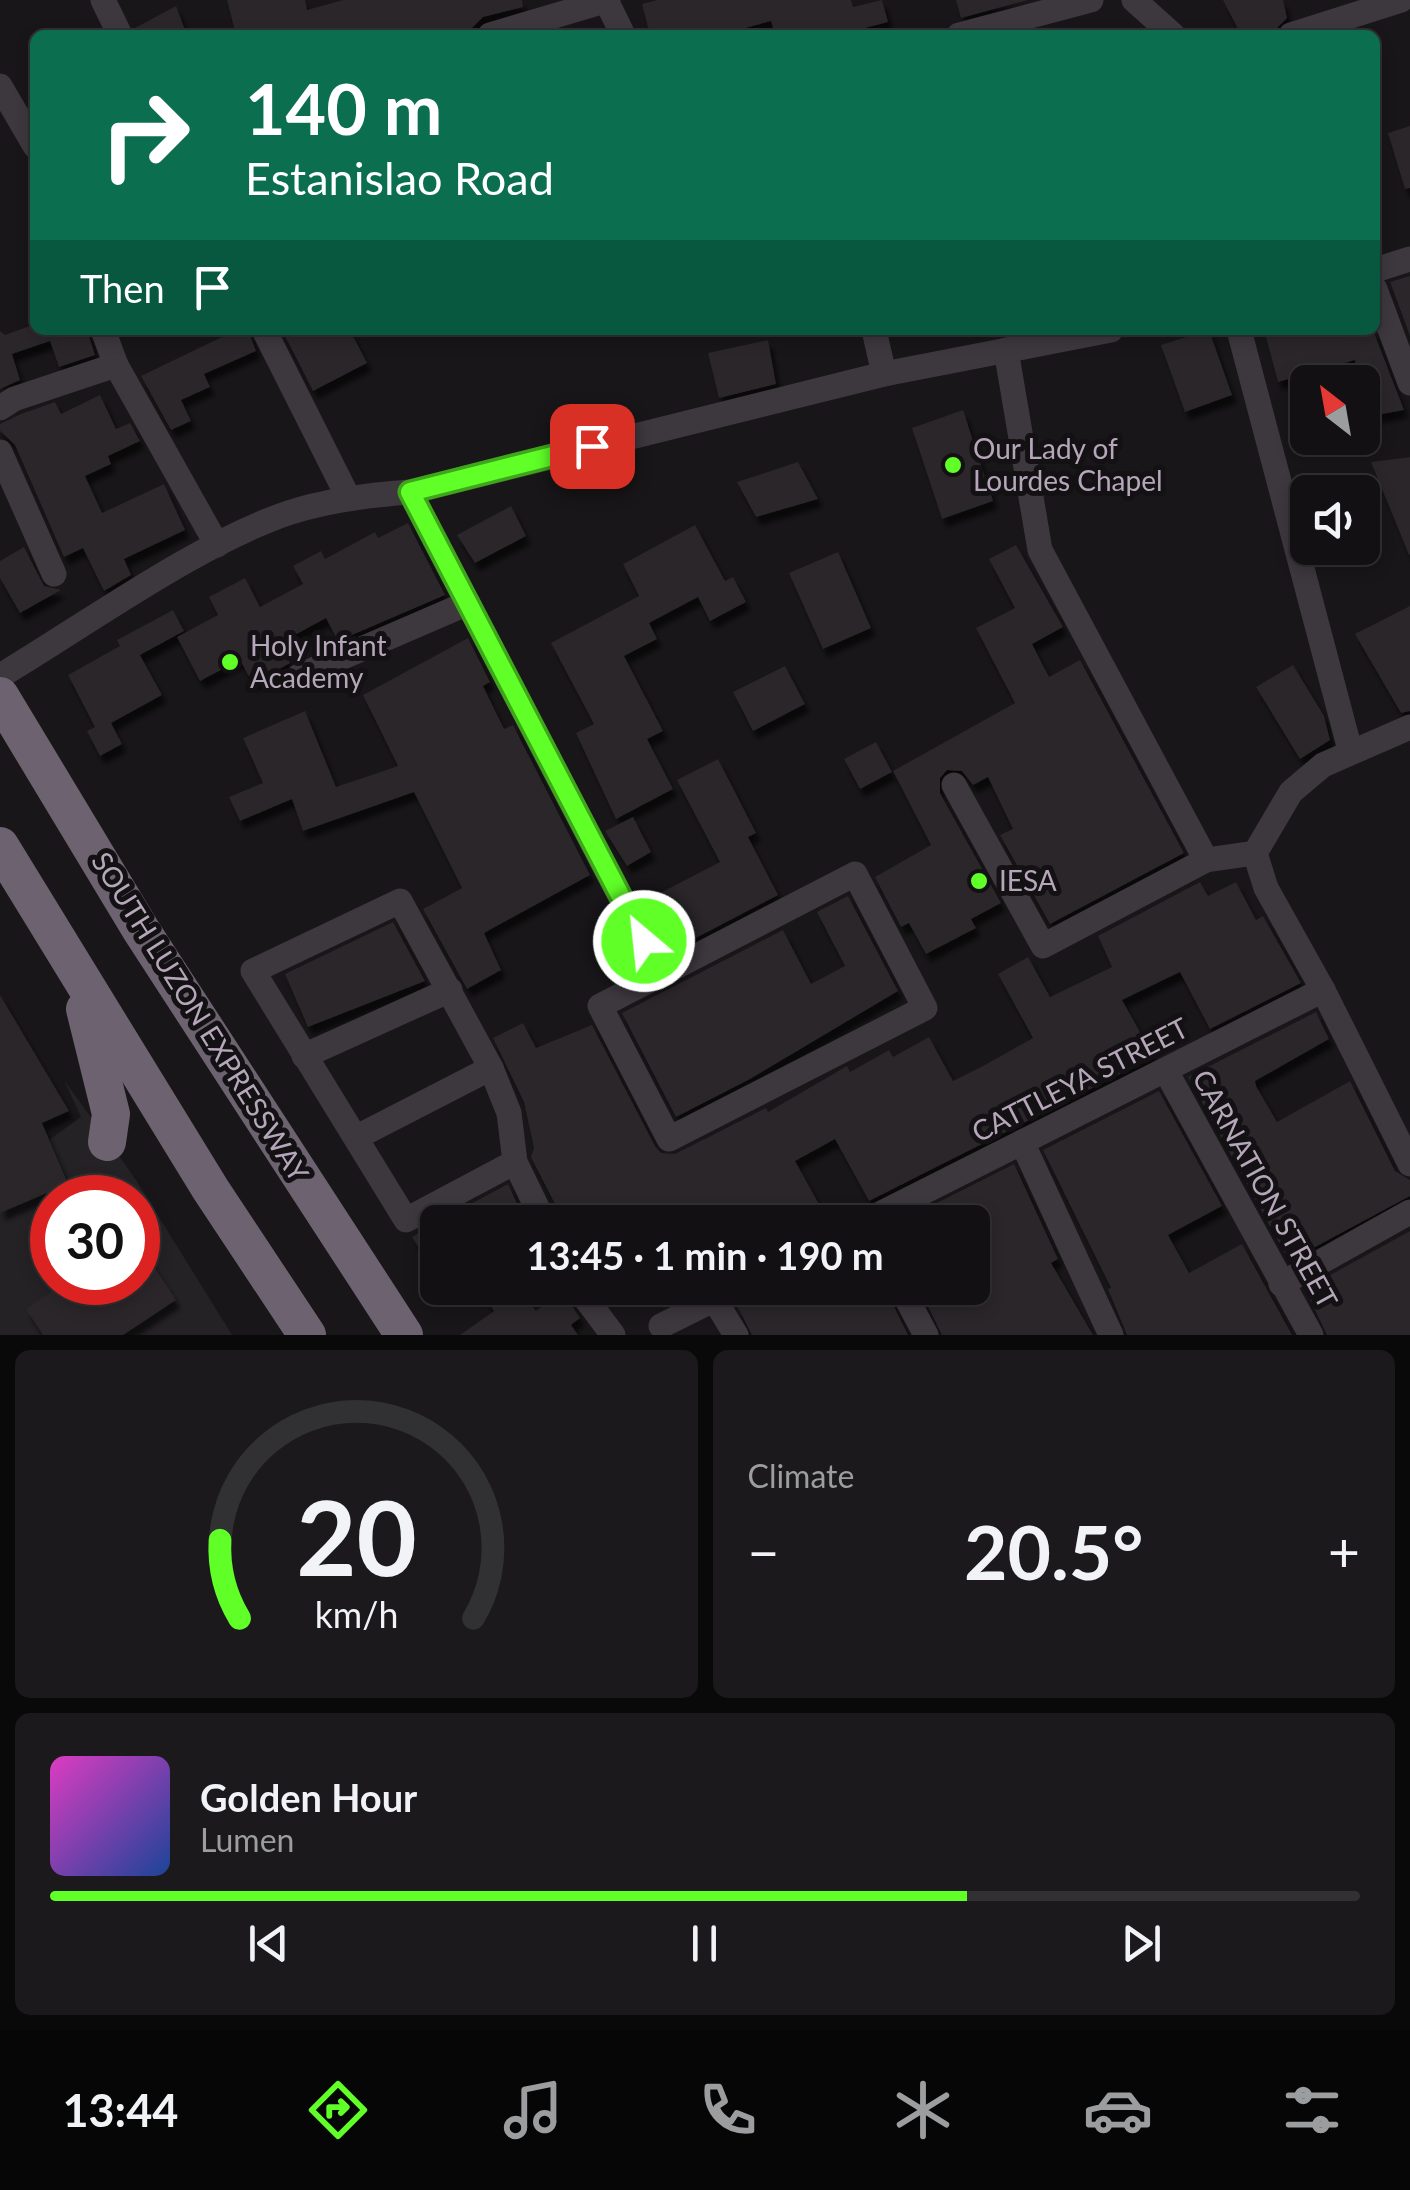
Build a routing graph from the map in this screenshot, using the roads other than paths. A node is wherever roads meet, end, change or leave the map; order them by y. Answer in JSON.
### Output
{"nodes":[{"id":1,"x":103,"y":0,"type":"edge"},
{"id":2,"x":607,"y":0,"type":"edge"},
{"id":3,"x":1091,"y":0,"type":"edge"},
{"id":4,"x":1134,"y":0,"type":"edge"},
{"id":5,"x":1402,"y":0,"type":"edge"},
{"id":6,"x":118,"y":30,"type":"edge"},
{"id":7,"x":507,"y":30,"type":"edge"},
{"id":8,"x":621,"y":30,"type":"edge"},
{"id":9,"x":977,"y":30,"type":"edge"},
{"id":10,"x":1167,"y":30,"type":"edge"},
{"id":11,"x":1307,"y":30,"type":"edge"},
{"id":12,"x":0,"y":86,"type":"edge"},
{"id":13,"x":30,"y":137,"type":"edge"},
{"id":14,"x":1410,"y":259,"type":"edge"},
{"id":15,"x":1380,"y":268,"type":"edge"},
{"id":16,"x":1380,"y":303,"type":"edge"},
{"id":17,"x":105,"y":335,"type":"edge"},
{"id":18,"x":267,"y":335,"type":"edge"},
{"id":19,"x":875,"y":335,"type":"edge"},
{"id":20,"x":1072,"y":335,"type":"edge"},
{"id":21,"x":1239,"y":335,"type":"edge"},
{"id":22,"x":992,"y":345,"type":"edge"},
{"id":23,"x":116,"y":366,"type":"junction"},
{"id":24,"x":884,"y":374,"type":"junction"},
{"id":25,"x":1410,"y":384,"type":"edge"},
{"id":26,"x":0,"y":408,"type":"edge"},
{"id":27,"x":0,"y":452,"type":"edge"},
{"id":28,"x":410,"y":492,"type":"junction"},
{"id":29,"x":348,"y":497,"type":"junction"},
{"id":30,"x":217,"y":546,"type":"junction"},
{"id":31,"x":54,"y":574,"type":"dead end"},
{"id":32,"x":468,"y":603,"type":"junction"},
{"id":33,"x":0,"y":676,"type":"edge"},
{"id":34,"x":298,"y":676,"type":"dead end"},
{"id":35,"x":0,"y":696,"type":"edge"},
{"id":36,"x":1410,"y":728,"type":"edge"},
{"id":37,"x":1350,"y":750,"type":"junction"},
{"id":38,"x":954,"y":785,"type":"dead end"},
{"id":39,"x":0,"y":846,"type":"edge"},
{"id":40,"x":1255,"y":853,"type":"junction"},
{"id":41,"x":1206,"y":860,"type":"junction"},
{"id":42,"x":70,"y":958,"type":"junction"},
{"id":43,"x":661,"y":975,"type":"junction"},
{"id":44,"x":450,"y":990,"type":"junction"},
{"id":45,"x":1323,"y":990,"type":"junction"},
{"id":46,"x":304,"y":1056,"type":"junction"},
{"id":47,"x":492,"y":1068,"type":"junction"},
{"id":48,"x":1166,"y":1071,"type":"junction"},
{"id":49,"x":358,"y":1137,"type":"junction"},
{"id":50,"x":106,"y":1142,"type":"dead end"},
{"id":51,"x":1022,"y":1142,"type":"junction"},
{"id":52,"x":515,"y":1162,"type":"junction"},
{"id":53,"x":1410,"y":1164,"type":"edge"},
{"id":54,"x":536,"y":1205,"type":"edge"},
{"id":55,"x":899,"y":1205,"type":"edge"},
{"id":56,"x":1410,"y":1212,"type":"edge"},
{"id":57,"x":1281,"y":1284,"type":"junction"},
{"id":58,"x":591,"y":1305,"type":"edge"},
{"id":59,"x":703,"y":1305,"type":"edge"},
{"id":60,"x":728,"y":1305,"type":"edge"},
{"id":61,"x":910,"y":1305,"type":"edge"},
{"id":62,"x":661,"y":1326,"type":"dead end"},
{"id":63,"x":307,"y":1335,"type":"edge"},
{"id":64,"x":404,"y":1335,"type":"edge"},
{"id":65,"x":613,"y":1335,"type":"edge"},
{"id":66,"x":736,"y":1335,"type":"edge"},
{"id":67,"x":926,"y":1335,"type":"edge"},
{"id":68,"x":1111,"y":1335,"type":"edge"},
{"id":69,"x":1312,"y":1335,"type":"edge"}],
"edges":[{"from":1,"to":6,"type":"street"},
{"from":2,"to":7,"type":"street"},
{"from":2,"to":8,"type":"street"},
{"from":3,"to":9,"type":"street"},
{"from":4,"to":10,"type":"street"},
{"from":5,"to":11,"type":"street"},
{"from":12,"to":13,"type":"street"},
{"from":14,"to":15,"type":"street"},
{"from":16,"to":25,"type":"street"},
{"from":17,"to":23,"type":"street"},
{"from":18,"to":29,"type":"street"},
{"from":19,"to":24,"type":"street"},
{"from":20,"to":22,"type":"street"},
{"from":21,"to":37,"type":"street"},
{"from":22,"to":24,"type":"street"},
{"from":22,"to":41,"type":"street"},
{"from":23,"to":26,"type":"street"},
{"from":23,"to":30,"type":"street"},
{"from":24,"to":28,"type":"street"},
{"from":27,"to":31,"type":"street"},
{"from":28,"to":29,"type":"street"},
{"from":28,"to":32,"type":"street"},
{"from":29,"to":30,"type":"street"},
{"from":30,"to":33,"type":"street"},
{"from":32,"to":34,"type":"street"},
{"from":32,"to":43,"type":"street"},
{"from":35,"to":64,"type":"highway","name":"SOUTH LUZON EXPRESSWAY"},
{"from":36,"to":37,"type":"street"},
{"from":37,"to":40,"type":"street"},
{"from":38,"to":41,"type":"street"},
{"from":39,"to":42,"type":"highway"},
{"from":40,"to":41,"type":"street"},
{"from":40,"to":45,"type":"street"},
{"from":42,"to":50,"type":"highway"},
{"from":42,"to":63,"type":"highway"},
{"from":43,"to":43,"type":"street"},
{"from":44,"to":46,"type":"street"},
{"from":44,"to":46,"type":"street"},
{"from":44,"to":47,"type":"street"},
{"from":45,"to":48,"type":"street","name":"CATTLEYA STREET"},
{"from":45,"to":53,"type":"street"},
{"from":46,"to":49,"type":"street"},
{"from":47,"to":49,"type":"street"},
{"from":47,"to":52,"type":"street"},
{"from":48,"to":51,"type":"street","name":"CATTLEYA STREET"},
{"from":48,"to":57,"type":"street","name":"CARNATION STREET"},
{"from":49,"to":52,"type":"street"},
{"from":51,"to":55,"type":"street","name":"CATTLEYA STREET"},
{"from":51,"to":68,"type":"street"},
{"from":52,"to":54,"type":"street"},
{"from":56,"to":57,"type":"street"},
{"from":57,"to":69,"type":"street","name":"CARNATION STREET"},
{"from":58,"to":65,"type":"street"},
{"from":59,"to":62,"type":"street"},
{"from":60,"to":66,"type":"street"},
{"from":61,"to":67,"type":"street"}]}
